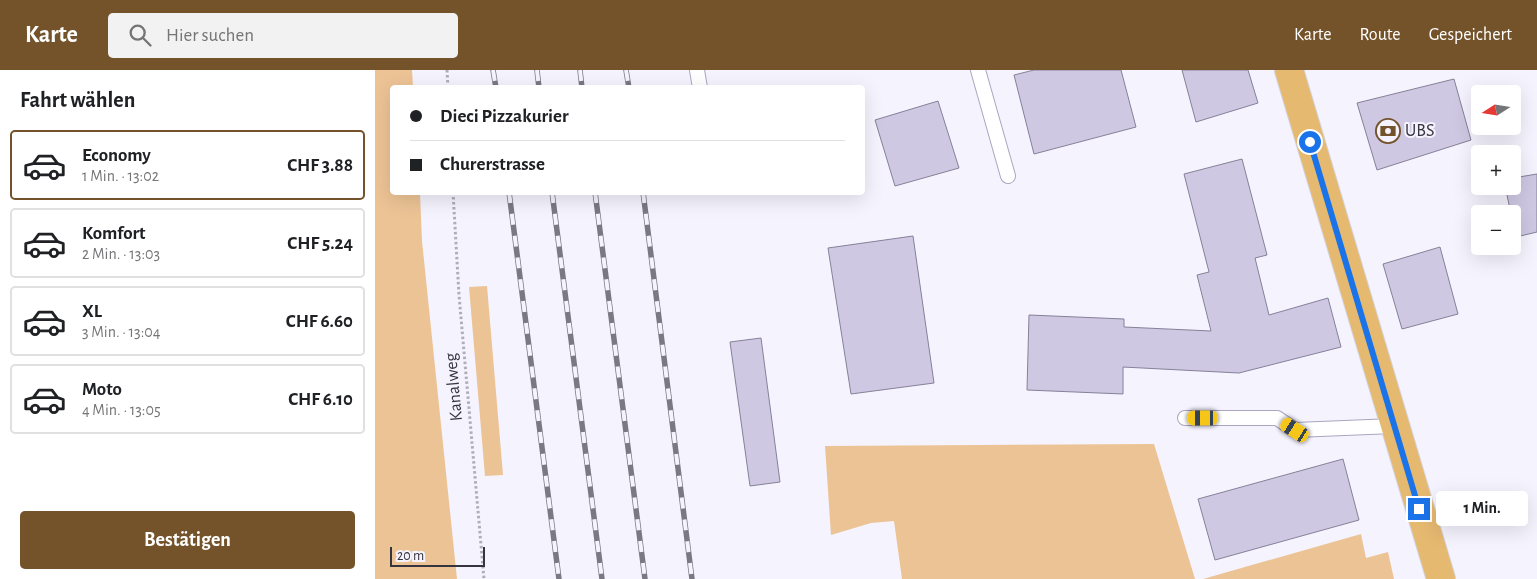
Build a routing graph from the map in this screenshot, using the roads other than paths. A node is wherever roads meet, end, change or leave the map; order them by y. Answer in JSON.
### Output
{"nodes":[{"id":1,"x":697,"y":70,"type":"edge"},
{"id":2,"x":978,"y":70,"type":"edge"},
{"id":3,"x":1289,"y":70,"type":"edge"},
{"id":4,"x":700,"y":85,"type":"edge"},
{"id":5,"x":1008,"y":176,"type":"dead end"},
{"id":6,"x":1185,"y":418,"type":"dead end"},
{"id":7,"x":1393,"y":426,"type":"junction"},
{"id":8,"x":1441,"y":579,"type":"edge"}],
"edges":[{"from":1,"to":4,"type":"lane"},
{"from":2,"to":5,"type":"lane"},
{"from":3,"to":7,"type":"main road"},
{"from":6,"to":7,"type":"lane"},
{"from":7,"to":8,"type":"main road"}]}
